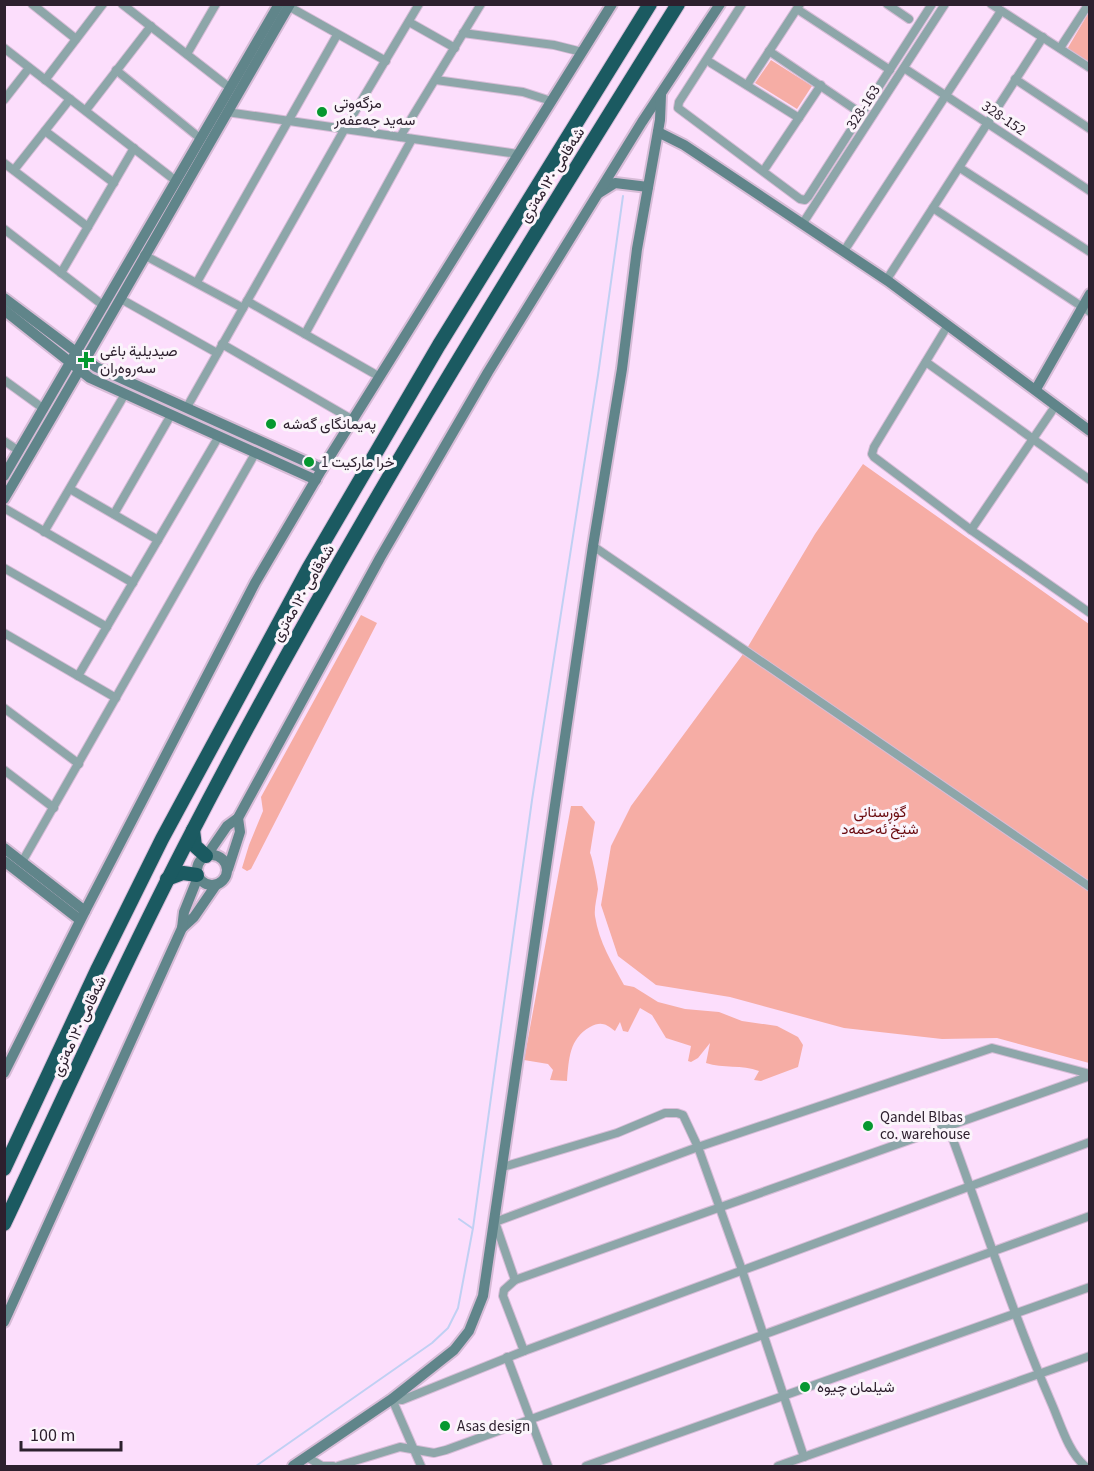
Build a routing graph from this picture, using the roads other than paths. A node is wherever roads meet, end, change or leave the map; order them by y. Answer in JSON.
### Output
{"nodes":[{"id":1,"x":32,"y":4,"type":"edge"},
{"id":2,"x":103,"y":4,"type":"edge"},
{"id":3,"x":122,"y":4,"type":"edge"},
{"id":4,"x":419,"y":4,"type":"edge"},
{"id":5,"x":481,"y":4,"type":"edge"},
{"id":6,"x":612,"y":4,"type":"edge"},
{"id":7,"x":650,"y":4,"type":"edge"},
{"id":8,"x":678,"y":4,"type":"edge"},
{"id":9,"x":720,"y":4,"type":"edge"},
{"id":10,"x":742,"y":4,"type":"edge"},
{"id":11,"x":887,"y":4,"type":"edge"},
{"id":12,"x":932,"y":4,"type":"edge"},
{"id":13,"x":945,"y":4,"type":"edge"},
{"id":14,"x":991,"y":4,"type":"edge"},
{"id":15,"x":215,"y":5,"type":"edge"},
{"id":16,"x":286,"y":5,"type":"edge"},
{"id":17,"x":1088,"y":5,"type":"edge"},
{"id":18,"x":799,"y":7,"type":"edge"},
{"id":19,"x":1001,"y":11,"type":"junction"},
{"id":20,"x":909,"y":19,"type":"dead end"},
{"id":21,"x":409,"y":22,"type":"junction"},
{"id":22,"x":151,"y":26,"type":"junction"},
{"id":23,"x":463,"y":33,"type":"junction"},
{"id":24,"x":337,"y":35,"type":"junction"},
{"id":25,"x":1043,"y":38,"type":"junction"},
{"id":26,"x":76,"y":39,"type":"junction"},
{"id":27,"x":4,"y":48,"type":"edge"},
{"id":28,"x":455,"y":48,"type":"junction"},
{"id":29,"x":1060,"y":48,"type":"junction"},
{"id":30,"x":769,"y":51,"type":"junction"},
{"id":31,"x":582,"y":52,"type":"junction"},
{"id":32,"x":187,"y":54,"type":"junction"},
{"id":33,"x":386,"y":61,"type":"junction"},
{"id":34,"x":711,"y":63,"type":"dead end"},
{"id":35,"x":29,"y":68,"type":"junction"},
{"id":36,"x":904,"y":68,"type":"junction"},
{"id":37,"x":1089,"y":68,"type":"edge"},
{"id":38,"x":116,"y":70,"type":"junction"},
{"id":39,"x":890,"y":70,"type":"junction"},
{"id":40,"x":1015,"y":79,"type":"junction"},
{"id":41,"x":45,"y":80,"type":"junction"},
{"id":42,"x":436,"y":80,"type":"junction"},
{"id":43,"x":747,"y":85,"type":"junction"},
{"id":44,"x":821,"y":85,"type":"junction"},
{"id":45,"x":230,"y":88,"type":"junction"},
{"id":46,"x":661,"y":95,"type":"junction"},
{"id":47,"x":945,"y":95,"type":"junction"},
{"id":48,"x":70,"y":99,"type":"junction"},
{"id":49,"x":4,"y":100,"type":"edge"},
{"id":50,"x":552,"y":101,"type":"junction"},
{"id":51,"x":86,"y":110,"type":"junction"},
{"id":52,"x":856,"y":110,"type":"dead end"},
{"id":53,"x":227,"y":112,"type":"junction"},
{"id":54,"x":799,"y":118,"type":"junction"},
{"id":55,"x":287,"y":122,"type":"junction"},
{"id":56,"x":988,"y":123,"type":"junction"},
{"id":57,"x":344,"y":129,"type":"junction"},
{"id":58,"x":1089,"y":129,"type":"edge"},
{"id":59,"x":45,"y":131,"type":"junction"},
{"id":60,"x":658,"y":132,"type":"junction"},
{"id":61,"x":400,"y":137,"type":"junction"},
{"id":62,"x":201,"y":139,"type":"junction"},
{"id":63,"x":412,"y":139,"type":"junction"},
{"id":64,"x":134,"y":148,"type":"junction"},
{"id":65,"x":518,"y":153,"type":"junction"},
{"id":66,"x":4,"y":163,"type":"edge"},
{"id":67,"x":766,"y":167,"type":"dead end"},
{"id":68,"x":960,"y":168,"type":"junction"},
{"id":69,"x":14,"y":170,"type":"junction"},
{"id":70,"x":176,"y":181,"type":"junction"},
{"id":71,"x":114,"y":183,"type":"junction"},
{"id":72,"x":648,"y":187,"type":"junction"},
{"id":73,"x":812,"y":191,"type":"junction"},
{"id":74,"x":1089,"y":191,"type":"edge"},
{"id":75,"x":597,"y":195,"type":"junction"},
{"id":76,"x":820,"y":196,"type":"junction"},
{"id":77,"x":933,"y":208,"type":"junction"},
{"id":78,"x":803,"y":223,"type":"junction"},
{"id":79,"x":88,"y":227,"type":"junction"},
{"id":80,"x":4,"y":229,"type":"edge"},
{"id":81,"x":844,"y":251,"type":"junction"},
{"id":82,"x":1089,"y":252,"type":"edge"},
{"id":83,"x":144,"y":255,"type":"junction"},
{"id":84,"x":61,"y":273,"type":"junction"},
{"id":85,"x":889,"y":276,"type":"dead end"},
{"id":86,"x":197,"y":282,"type":"junction"},
{"id":87,"x":1089,"y":294,"type":"edge"},
{"id":88,"x":4,"y":298,"type":"edge"},
{"id":89,"x":121,"y":299,"type":"junction"},
{"id":90,"x":245,"y":304,"type":"junction"},
{"id":91,"x":104,"y":306,"type":"junction"},
{"id":92,"x":1086,"y":309,"type":"edge"},
{"id":93,"x":4,"y":310,"type":"edge"},
{"id":94,"x":948,"y":325,"type":"junction"},
{"id":95,"x":304,"y":334,"type":"junction"},
{"id":96,"x":222,"y":344,"type":"junction"},
{"id":97,"x":218,"y":352,"type":"junction"},
{"id":98,"x":73,"y":358,"type":"junction"},
{"id":99,"x":86,"y":361,"type":"junction"},
{"id":100,"x":926,"y":363,"type":"junction"},
{"id":101,"x":80,"y":371,"type":"junction"},
{"id":102,"x":380,"y":377,"type":"junction"},
{"id":103,"x":4,"y":380,"type":"edge"},
{"id":104,"x":1036,"y":389,"type":"junction"},
{"id":105,"x":125,"y":394,"type":"junction"},
{"id":106,"x":1056,"y":405,"type":"junction"},
{"id":107,"x":187,"y":407,"type":"junction"},
{"id":108,"x":44,"y":409,"type":"junction"},
{"id":109,"x":171,"y":415,"type":"junction"},
{"id":110,"x":353,"y":420,"type":"junction"},
{"id":111,"x":225,"y":424,"type":"junction"},
{"id":112,"x":1089,"y":431,"type":"edge"},
{"id":113,"x":219,"y":436,"type":"junction"},
{"id":114,"x":1033,"y":439,"type":"junction"},
{"id":115,"x":4,"y":441,"type":"edge"},
{"id":116,"x":19,"y":451,"type":"junction"},
{"id":117,"x":256,"y":452,"type":"junction"},
{"id":118,"x":322,"y":469,"type":"junction"},
{"id":119,"x":4,"y":476,"type":"edge"},
{"id":120,"x":316,"y":480,"type":"junction"},
{"id":121,"x":1089,"y":480,"type":"edge"},
{"id":122,"x":70,"y":489,"type":"junction"},
{"id":123,"x":4,"y":500,"type":"edge"},
{"id":124,"x":4,"y":508,"type":"edge"},
{"id":125,"x":114,"y":514,"type":"junction"},
{"id":126,"x":971,"y":530,"type":"junction"},
{"id":127,"x":44,"y":532,"type":"junction"},
{"id":128,"x":158,"y":540,"type":"junction"},
{"id":129,"x":593,"y":546,"type":"junction"},
{"id":130,"x":4,"y":568,"type":"edge"},
{"id":131,"x":133,"y":583,"type":"junction"},
{"id":132,"x":1089,"y":613,"type":"edge"},
{"id":133,"x":107,"y":627,"type":"junction"},
{"id":134,"x":4,"y":633,"type":"edge"},
{"id":135,"x":78,"y":676,"type":"junction"},
{"id":136,"x":116,"y":698,"type":"junction"},
{"id":137,"x":4,"y":708,"type":"edge"},
{"id":138,"x":79,"y":764,"type":"junction"},
{"id":139,"x":4,"y":770,"type":"edge"},
{"id":140,"x":54,"y":808,"type":"junction"},
{"id":141,"x":238,"y":818,"type":"junction"},
{"id":142,"x":193,"y":830,"type":"junction"},
{"id":143,"x":4,"y":848,"type":"edge"},
{"id":144,"x":206,"y":855,"type":"junction"},
{"id":145,"x":4,"y":861,"type":"edge"},
{"id":146,"x":22,"y":862,"type":"junction"},
{"id":147,"x":227,"y":870,"type":"junction"},
{"id":148,"x":198,"y":876,"type":"junction"},
{"id":149,"x":167,"y":879,"type":"junction"},
{"id":150,"x":216,"y":885,"type":"junction"},
{"id":151,"x":1089,"y":887,"type":"edge"},
{"id":152,"x":82,"y":916,"type":"junction"},
{"id":153,"x":182,"y":928,"type":"junction"},
{"id":154,"x":4,"y":1073,"type":"edge"},
{"id":155,"x":1089,"y":1075,"type":"edge"},
{"id":156,"x":948,"y":1126,"type":"junction"},
{"id":157,"x":1089,"y":1142,"type":"edge"},
{"id":158,"x":698,"y":1148,"type":"junction"},
{"id":159,"x":503,"y":1167,"type":"junction"},
{"id":160,"x":4,"y":1169,"type":"edge"},
{"id":161,"x":970,"y":1186,"type":"junction"},
{"id":162,"x":718,"y":1206,"type":"junction"},
{"id":163,"x":1089,"y":1216,"type":"edge"},
{"id":164,"x":495,"y":1222,"type":"junction"},
{"id":165,"x":4,"y":1224,"type":"edge"},
{"id":166,"x":994,"y":1251,"type":"junction"},
{"id":167,"x":742,"y":1270,"type":"junction"},
{"id":168,"x":515,"y":1280,"type":"junction"},
{"id":169,"x":1089,"y":1287,"type":"edge"},
{"id":170,"x":1016,"y":1313,"type":"junction"},
{"id":171,"x":4,"y":1322,"type":"edge"},
{"id":172,"x":763,"y":1335,"type":"junction"},
{"id":173,"x":524,"y":1351,"type":"junction"},
{"id":174,"x":1089,"y":1356,"type":"edge"},
{"id":175,"x":507,"y":1357,"type":"junction"},
{"id":176,"x":1039,"y":1374,"type":"junction"},
{"id":177,"x":784,"y":1396,"type":"junction"},
{"id":178,"x":392,"y":1399,"type":"junction"},
{"id":179,"x":531,"y":1419,"type":"junction"},
{"id":180,"x":414,"y":1451,"type":"junction"},
{"id":181,"x":307,"y":1456,"type":"junction"},
{"id":182,"x":804,"y":1457,"type":"junction"},
{"id":183,"x":293,"y":1467,"type":"edge"},
{"id":184,"x":333,"y":1467,"type":"edge"},
{"id":185,"x":338,"y":1467,"type":"edge"},
{"id":186,"x":421,"y":1467,"type":"edge"},
{"id":187,"x":548,"y":1467,"type":"edge"},
{"id":188,"x":586,"y":1467,"type":"edge"},
{"id":189,"x":778,"y":1467,"type":"edge"},
{"id":190,"x":1085,"y":1467,"type":"edge"}],
"edges":[{"from":1,"to":26,"type":"street"},
{"from":2,"to":26,"type":"street"},
{"from":3,"to":22,"type":"street"},
{"from":4,"to":21,"type":"street"},
{"from":5,"to":23,"type":"street"},
{"from":6,"to":31,"type":"street"},
{"from":7,"to":160,"type":"highway","name":"شەقامی ١٢٠ مەتری"},
{"from":8,"to":142,"type":"highway","name":"شەقامی ١٢٠ مەتری"},
{"from":9,"to":46,"type":"street"},
{"from":10,"to":73,"type":"street"},
{"from":11,"to":20,"type":"street"},
{"from":12,"to":39,"type":"street"},
{"from":13,"to":36,"type":"street","name":"328-163"},
{"from":14,"to":19,"type":"street"},
{"from":15,"to":32,"type":"street"},
{"from":16,"to":24,"type":"street"},
{"from":16,"to":45,"type":"street"},
{"from":16,"to":53,"type":"street"},
{"from":17,"to":29,"type":"street"},
{"from":18,"to":30,"type":"street"},
{"from":18,"to":39,"type":"street"},
{"from":19,"to":25,"type":"street"},
{"from":19,"to":47,"type":"street"},
{"from":21,"to":28,"type":"street"},
{"from":21,"to":33,"type":"street"},
{"from":22,"to":32,"type":"street"},
{"from":22,"to":38,"type":"street"},
{"from":23,"to":28,"type":"street"},
{"from":23,"to":31,"type":"street"},
{"from":24,"to":33,"type":"street"},
{"from":24,"to":55,"type":"street"},
{"from":25,"to":29,"type":"street"},
{"from":25,"to":40,"type":"street"},
{"from":26,"to":41,"type":"street"},
{"from":27,"to":35,"type":"street"},
{"from":28,"to":42,"type":"street"},
{"from":29,"to":37,"type":"street"},
{"from":30,"to":43,"type":"street"},
{"from":30,"to":44,"type":"street"},
{"from":31,"to":50,"type":"street"},
{"from":32,"to":45,"type":"street"},
{"from":33,"to":57,"type":"street"},
{"from":34,"to":43,"type":"street"},
{"from":35,"to":41,"type":"street"},
{"from":35,"to":49,"type":"street"},
{"from":36,"to":47,"type":"street","name":"328-152"},
{"from":36,"to":76,"type":"street","name":"328-163"},
{"from":38,"to":51,"type":"street"},
{"from":38,"to":62,"type":"street"},
{"from":39,"to":73,"type":"street"},
{"from":40,"to":56,"type":"street"},
{"from":40,"to":58,"type":"street"},
{"from":41,"to":48,"type":"street"},
{"from":42,"to":50,"type":"street"},
{"from":42,"to":61,"type":"street"},
{"from":43,"to":54,"type":"street"},
{"from":44,"to":52,"type":"street"},
{"from":44,"to":54,"type":"street"},
{"from":45,"to":62,"type":"street"},
{"from":46,"to":60,"type":"street"},
{"from":46,"to":75,"type":"street"},
{"from":47,"to":56,"type":"street","name":"328-152"},
{"from":47,"to":81,"type":"street"},
{"from":48,"to":51,"type":"street"},
{"from":48,"to":59,"type":"street"},
{"from":50,"to":65,"type":"street"},
{"from":51,"to":64,"type":"street"},
{"from":53,"to":55,"type":"street"},
{"from":53,"to":83,"type":"street"},
{"from":54,"to":67,"type":"street"},
{"from":55,"to":57,"type":"street"},
{"from":55,"to":86,"type":"street"},
{"from":56,"to":68,"type":"street"},
{"from":56,"to":74,"type":"street","name":"328-152"},
{"from":57,"to":61,"type":"street"},
{"from":57,"to":90,"type":"street"},
{"from":59,"to":69,"type":"street"},
{"from":59,"to":71,"type":"street"},
{"from":60,"to":72,"type":"street"},
{"from":60,"to":78,"type":"street"},
{"from":61,"to":63,"type":"street"},
{"from":62,"to":70,"type":"street"},
{"from":63,"to":65,"type":"street"},
{"from":63,"to":95,"type":"street"},
{"from":64,"to":70,"type":"street"},
{"from":64,"to":71,"type":"street"},
{"from":65,"to":102,"type":"street"},
{"from":66,"to":69,"type":"street"},
{"from":68,"to":77,"type":"street"},
{"from":68,"to":82,"type":"street"},
{"from":69,"to":79,"type":"street"},
{"from":70,"to":91,"type":"street"},
{"from":71,"to":79,"type":"street"},
{"from":72,"to":75,"type":"street"},
{"from":72,"to":129,"type":"street"},
{"from":73,"to":76,"type":"street"},
{"from":75,"to":141,"type":"street"},
{"from":76,"to":78,"type":"street","name":"328-163"},
{"from":77,"to":85,"type":"street"},
{"from":77,"to":92,"type":"street"},
{"from":78,"to":81,"type":"street"},
{"from":79,"to":84,"type":"street"},
{"from":80,"to":84,"type":"street"},
{"from":81,"to":94,"type":"street"},
{"from":83,"to":86,"type":"street"},
{"from":83,"to":89,"type":"street"},
{"from":84,"to":91,"type":"street"},
{"from":86,"to":90,"type":"street"},
{"from":87,"to":92,"type":"street"},
{"from":88,"to":98,"type":"street"},
{"from":89,"to":97,"type":"street"},
{"from":89,"to":99,"type":"street"},
{"from":90,"to":95,"type":"street"},
{"from":90,"to":96,"type":"street"},
{"from":91,"to":98,"type":"street"},
{"from":92,"to":104,"type":"street"},
{"from":93,"to":98,"type":"street"},
{"from":94,"to":100,"type":"street"},
{"from":94,"to":104,"type":"street"},
{"from":95,"to":102,"type":"street"},
{"from":96,"to":97,"type":"street"},
{"from":96,"to":110,"type":"street"},
{"from":97,"to":107,"type":"street"},
{"from":98,"to":99,"type":"street"},
{"from":98,"to":101,"type":"street"},
{"from":98,"to":108,"type":"street"},
{"from":99,"to":101,"type":"street"},
{"from":99,"to":107,"type":"street"},
{"from":100,"to":114,"type":"street"},
{"from":100,"to":126,"type":"street"},
{"from":101,"to":105,"type":"street"},
{"from":101,"to":123,"type":"street"},
{"from":102,"to":110,"type":"street"},
{"from":103,"to":108,"type":"street"},
{"from":104,"to":106,"type":"street"},
{"from":105,"to":109,"type":"street"},
{"from":105,"to":122,"type":"street"},
{"from":106,"to":112,"type":"street"},
{"from":106,"to":114,"type":"street"},
{"from":107,"to":111,"type":"street"},
{"from":108,"to":116,"type":"street"},
{"from":109,"to":113,"type":"street"},
{"from":109,"to":125,"type":"street"},
{"from":110,"to":118,"type":"street"},
{"from":111,"to":113,"type":"street"},
{"from":111,"to":118,"type":"street"},
{"from":113,"to":117,"type":"street"},
{"from":113,"to":128,"type":"street"},
{"from":114,"to":121,"type":"street"},
{"from":114,"to":126,"type":"street"},
{"from":115,"to":116,"type":"street"},
{"from":116,"to":119,"type":"street"},
{"from":117,"to":120,"type":"street"},
{"from":117,"to":136,"type":"street"},
{"from":118,"to":120,"type":"street"},
{"from":120,"to":152,"type":"street"},
{"from":122,"to":125,"type":"street"},
{"from":122,"to":127,"type":"street"},
{"from":124,"to":127,"type":"street"},
{"from":125,"to":128,"type":"street"},
{"from":126,"to":132,"type":"street"},
{"from":127,"to":131,"type":"street"},
{"from":128,"to":131,"type":"street"},
{"from":129,"to":151,"type":"street"},
{"from":129,"to":159,"type":"street"},
{"from":130,"to":133,"type":"street"},
{"from":131,"to":133,"type":"street"},
{"from":133,"to":135,"type":"street"},
{"from":134,"to":135,"type":"street"},
{"from":135,"to":136,"type":"street"},
{"from":136,"to":138,"type":"street"},
{"from":137,"to":138,"type":"street"},
{"from":138,"to":140,"type":"street"},
{"from":139,"to":140,"type":"street"},
{"from":140,"to":146,"type":"street"},
{"from":141,"to":144,"type":"street"},
{"from":141,"to":147,"type":"street"},
{"from":142,"to":144,"type":"highway"},
{"from":142,"to":149,"type":"highway","name":"شەقامی ١٢٠ مەتری"},
{"from":143,"to":146,"type":"street"},
{"from":144,"to":147,"type":"street"},
{"from":144,"to":148,"type":"street"},
{"from":145,"to":152,"type":"street"},
{"from":146,"to":152,"type":"street"},
{"from":147,"to":150,"type":"street"},
{"from":148,"to":149,"type":"highway"},
{"from":148,"to":150,"type":"street"},
{"from":148,"to":153,"type":"street"},
{"from":149,"to":165,"type":"highway","name":"شەقامی ١٢٠ مەتری"},
{"from":150,"to":153,"type":"street"},
{"from":152,"to":154,"type":"street"},
{"from":153,"to":171,"type":"street"},
{"from":155,"to":156,"type":"street"},
{"from":155,"to":158,"type":"street"},
{"from":156,"to":161,"type":"street"},
{"from":156,"to":162,"type":"street"},
{"from":157,"to":161,"type":"street"},
{"from":158,"to":159,"type":"street"},
{"from":158,"to":162,"type":"street"},
{"from":158,"to":164,"type":"street"},
{"from":159,"to":164,"type":"street"},
{"from":161,"to":166,"type":"street"},
{"from":161,"to":167,"type":"street"},
{"from":162,"to":167,"type":"street"},
{"from":162,"to":168,"type":"street"},
{"from":163,"to":166,"type":"street"},
{"from":164,"to":168,"type":"street"},
{"from":164,"to":178,"type":"street"},
{"from":166,"to":170,"type":"street"},
{"from":166,"to":172,"type":"street"},
{"from":167,"to":172,"type":"street"},
{"from":167,"to":173,"type":"street"},
{"from":168,"to":173,"type":"street"},
{"from":169,"to":170,"type":"street"},
{"from":170,"to":176,"type":"street"},
{"from":170,"to":177,"type":"street"},
{"from":172,"to":177,"type":"street"},
{"from":172,"to":179,"type":"street"},
{"from":173,"to":175,"type":"street"},
{"from":174,"to":176,"type":"street"},
{"from":175,"to":178,"type":"street"},
{"from":175,"to":179,"type":"street"},
{"from":176,"to":182,"type":"street"},
{"from":176,"to":190,"type":"street"},
{"from":177,"to":182,"type":"street"},
{"from":177,"to":188,"type":"street"},
{"from":178,"to":180,"type":"street"},
{"from":178,"to":181,"type":"street"},
{"from":179,"to":180,"type":"street"},
{"from":179,"to":187,"type":"street"},
{"from":180,"to":185,"type":"street"},
{"from":180,"to":186,"type":"street"},
{"from":181,"to":183,"type":"street"},
{"from":181,"to":184,"type":"street"},
{"from":182,"to":189,"type":"street"}]}
